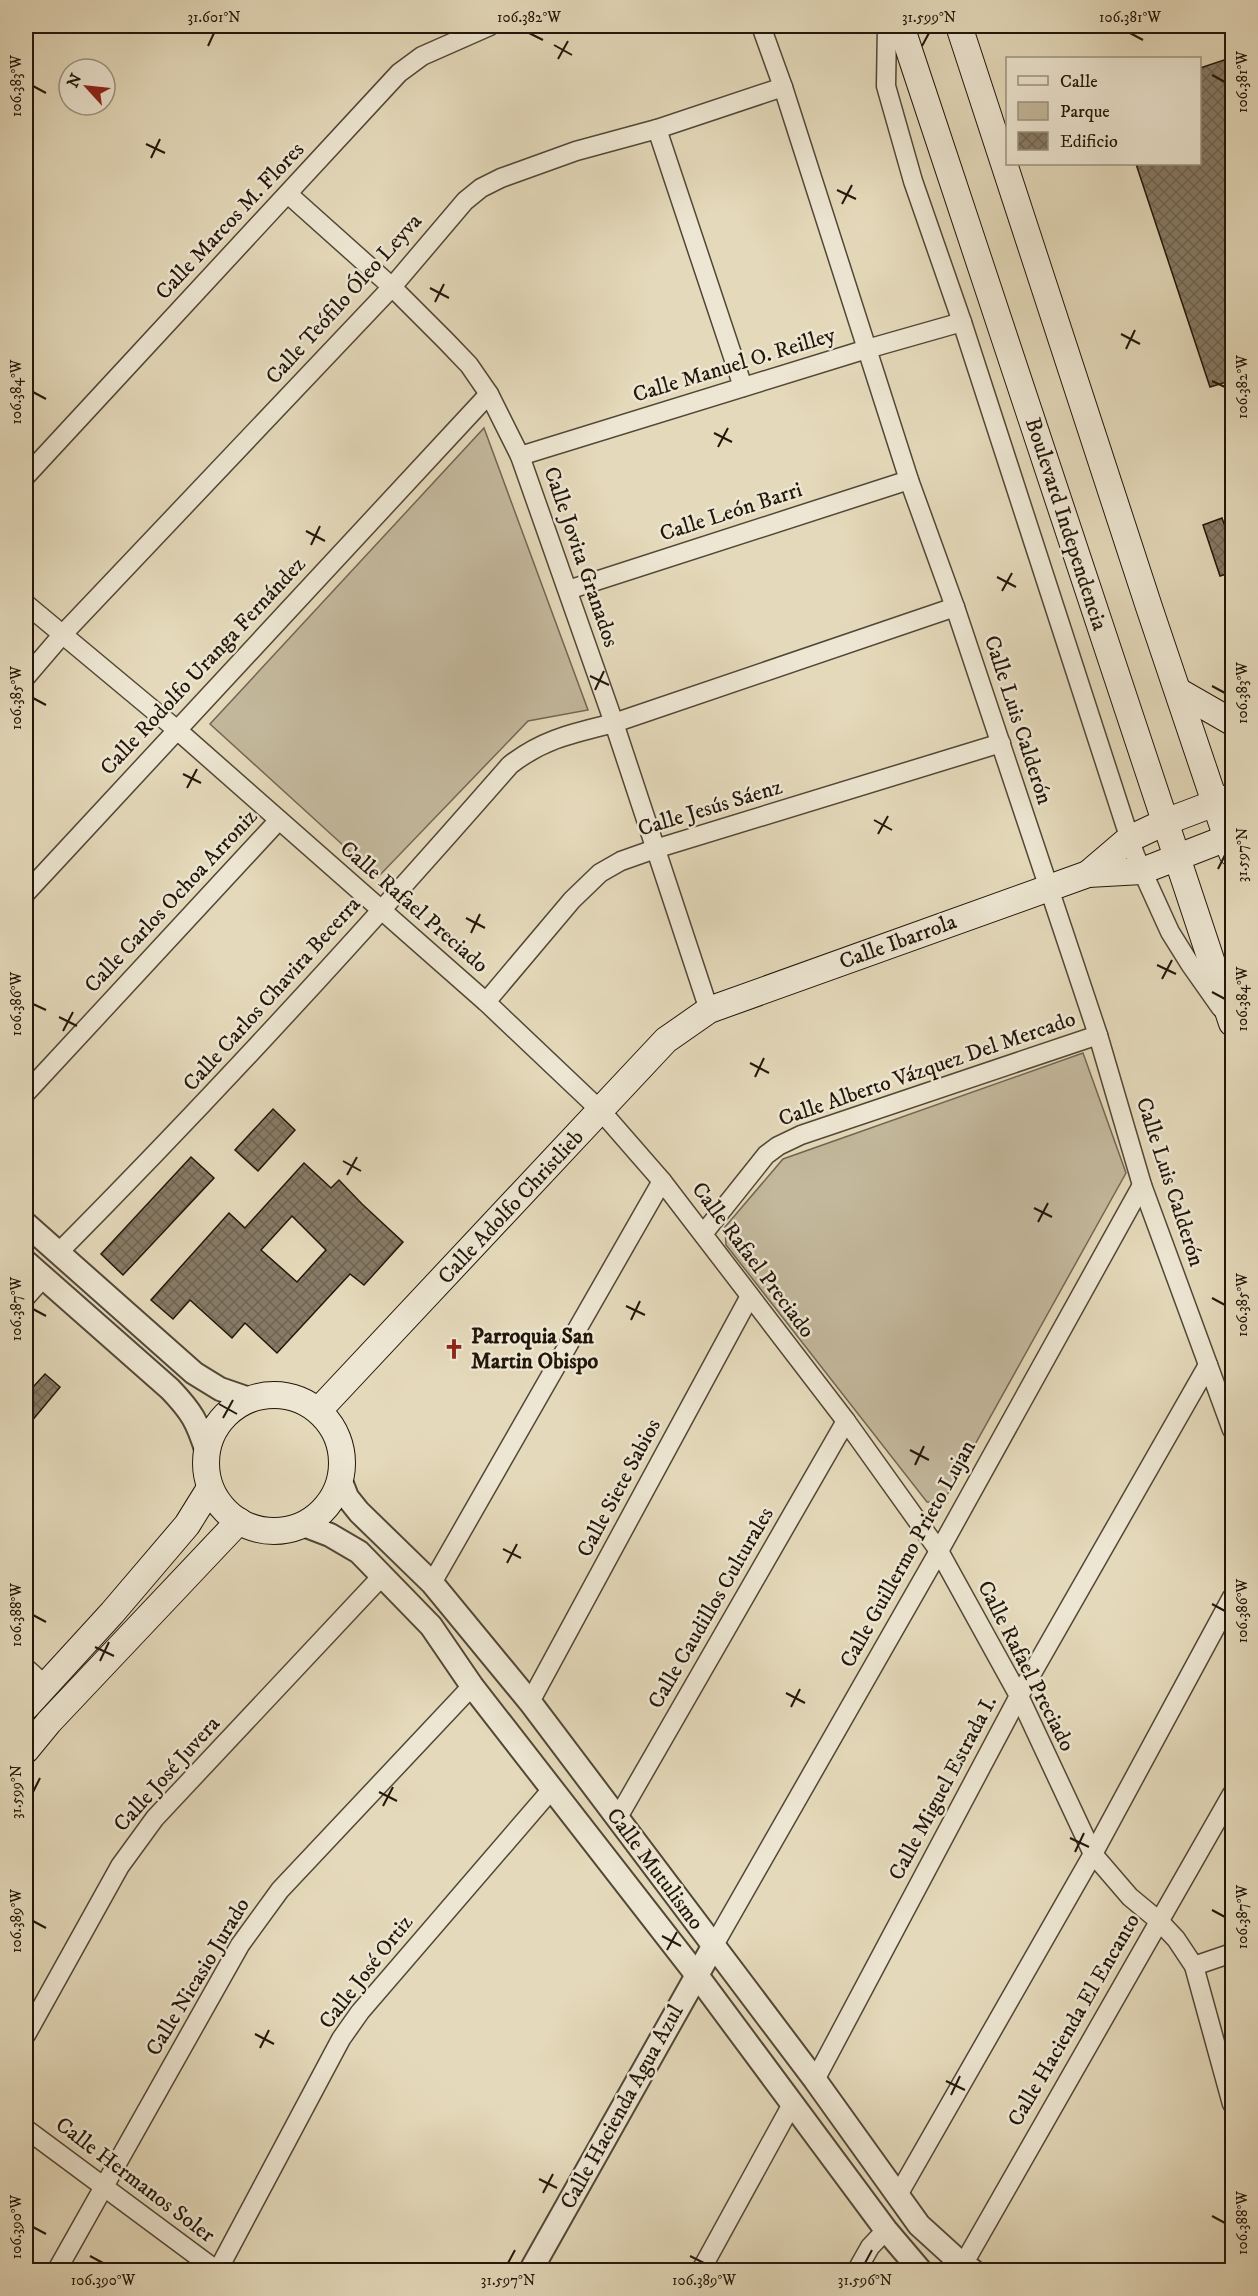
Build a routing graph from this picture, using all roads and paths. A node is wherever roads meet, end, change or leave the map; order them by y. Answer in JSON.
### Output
{"nodes":[{"id":1,"x":490,"y":26,"type":"edge"},
{"id":2,"x":761,"y":26,"type":"edge"},
{"id":3,"x":887,"y":26,"type":"edge"},
{"id":4,"x":901,"y":26,"type":"edge"},
{"id":5,"x":958,"y":26,"type":"edge"},
{"id":6,"x":783,"y":87,"type":"junction"},
{"id":7,"x":657,"y":129,"type":"junction"},
{"id":8,"x":288,"y":194,"type":"junction"},
{"id":9,"x":392,"y":287,"type":"junction"},
{"id":10,"x":962,"y":322,"type":"junction"},
{"id":11,"x":867,"y":349,"type":"junction"},
{"id":12,"x":743,"y":387,"type":"junction"},
{"id":13,"x":489,"y":394,"type":"junction"},
{"id":14,"x":520,"y":456,"type":"junction"},
{"id":15,"x":26,"y":476,"type":"edge"},
{"id":16,"x":909,"y":480,"type":"junction"},
{"id":17,"x":568,"y":590,"type":"junction"},
{"id":18,"x":26,"y":604,"type":"edge"},
{"id":19,"x":956,"y":607,"type":"junction"},
{"id":20,"x":62,"y":635,"type":"junction"},
{"id":21,"x":26,"y":677,"type":"edge"},
{"id":22,"x":1178,"y":691,"type":"junction"},
{"id":23,"x":1233,"y":722,"type":"edge"},
{"id":24,"x":614,"y":723,"type":"junction"},
{"id":25,"x":176,"y":729,"type":"junction"},
{"id":26,"x":1001,"y":743,"type":"junction"},
{"id":27,"x":1224,"y":800,"type":"edge"},
{"id":28,"x":279,"y":820,"type":"junction"},
{"id":29,"x":1165,"y":822,"type":"junction"},
{"id":30,"x":1129,"y":839,"type":"junction"},
{"id":31,"x":1231,"y":842,"type":"edge"},
{"id":32,"x":655,"y":849,"type":"junction"},
{"id":33,"x":1177,"y":858,"type":"junction"},
{"id":34,"x":1142,"y":871,"type":"junction"},
{"id":35,"x":1088,"y":874,"type":"junction"},
{"id":36,"x":1049,"y":888,"type":"junction"},
{"id":37,"x":26,"y":893,"type":"edge"},
{"id":38,"x":381,"y":910,"type":"junction"},
{"id":39,"x":486,"y":1002,"type":"junction"},
{"id":40,"x":709,"y":1010,"type":"junction"},
{"id":41,"x":1233,"y":1023,"type":"edge"},
{"id":42,"x":1098,"y":1035,"type":"junction"},
{"id":43,"x":26,"y":1093,"type":"edge"},
{"id":44,"x":601,"y":1111,"type":"junction"},
{"id":45,"x":662,"y":1181,"type":"junction"},
{"id":46,"x":1142,"y":1185,"type":"junction"},
{"id":47,"x":26,"y":1224,"type":"edge"},
{"id":48,"x":703,"y":1234,"type":"junction"},
{"id":49,"x":58,"y":1253,"type":"junction"},
{"id":50,"x":26,"y":1262,"type":"edge"},
{"id":51,"x":43,"y":1278,"type":"junction"},
{"id":52,"x":750,"y":1296,"type":"junction"},
{"id":53,"x":26,"y":1297,"type":"edge"},
{"id":54,"x":1209,"y":1365,"type":"junction"},
{"id":55,"x":249,"y":1399,"type":"junction"},
{"id":56,"x":319,"y":1410,"type":"junction"},
{"id":57,"x":846,"y":1421,"type":"junction"},
{"id":58,"x":1233,"y":1430,"type":"edge"},
{"id":59,"x":207,"y":1452,"type":"junction"},
{"id":60,"x":340,"y":1479,"type":"junction"},
{"id":61,"x":210,"y":1488,"type":"junction"},
{"id":62,"x":238,"y":1521,"type":"junction"},
{"id":63,"x":304,"y":1525,"type":"junction"},
{"id":64,"x":939,"y":1551,"type":"junction"},
{"id":65,"x":383,"y":1575,"type":"junction"},
{"id":66,"x":432,"y":1583,"type":"junction"},
{"id":67,"x":1233,"y":1597,"type":"edge"},
{"id":68,"x":112,"y":1613,"type":"junction"},
{"id":69,"x":134,"y":1634,"type":"junction"},
{"id":70,"x":26,"y":1668,"type":"edge"},
{"id":71,"x":46,"y":1686,"type":"junction"},
{"id":72,"x":472,"y":1686,"type":"junction"},
{"id":73,"x":1019,"y":1696,"type":"junction"},
{"id":74,"x":530,"y":1702,"type":"junction"},
{"id":75,"x":26,"y":1707,"type":"edge"},
{"id":76,"x":26,"y":1750,"type":"edge"},
{"id":77,"x":552,"y":1789,"type":"junction"},
{"id":78,"x":1233,"y":1794,"type":"edge"},
{"id":79,"x":617,"y":1819,"type":"junction"},
{"id":80,"x":1093,"y":1854,"type":"junction"},
{"id":81,"x":1159,"y":1921,"type":"junction"},
{"id":82,"x":714,"y":1945,"type":"junction"},
{"id":83,"x":1233,"y":1953,"type":"edge"},
{"id":84,"x":1194,"y":1966,"type":"junction"},
{"id":85,"x":696,"y":1974,"type":"junction"},
{"id":86,"x":26,"y":2035,"type":"edge"},
{"id":87,"x":815,"y":2080,"type":"junction"},
{"id":88,"x":1232,"y":2099,"type":"edge"},
{"id":89,"x":792,"y":2104,"type":"junction"},
{"id":90,"x":26,"y":2129,"type":"edge"},
{"id":91,"x":104,"y":2187,"type":"junction"},
{"id":92,"x":898,"y":2195,"type":"junction"},
{"id":93,"x":919,"y":2225,"type":"junction"},
{"id":94,"x":886,"y":2230,"type":"junction"},
{"id":95,"x":965,"y":2269,"type":"edge"},
{"id":96,"x":57,"y":2271,"type":"edge"},
{"id":97,"x":217,"y":2271,"type":"edge"},
{"id":98,"x":531,"y":2271,"type":"edge"},
{"id":99,"x":701,"y":2271,"type":"edge"},
{"id":100,"x":857,"y":2271,"type":"edge"},
{"id":101,"x":920,"y":2271,"type":"edge"}],
"edges":[{"from":1,"to":8,"type":"street","name":"Calle Marcos M. Flores"},
{"from":2,"to":6,"type":"street","name":"Calle Luis Calderón"},
{"from":3,"to":10,"type":"street"},
{"from":4,"to":29,"type":"main road","name":"Boulevard Independencia"},
{"from":5,"to":22,"type":"main road"},
{"from":6,"to":7,"type":"street","name":"Calle Teófilo Óleo Leyva"},
{"from":6,"to":11,"type":"street","name":"Calle Luis Calderón"},
{"from":7,"to":9,"type":"street","name":"Calle Teófilo Óleo Leyva"},
{"from":7,"to":12,"type":"street"},
{"from":8,"to":9,"type":"street","name":"Calle Jovita Granados"},
{"from":8,"to":15,"type":"street","name":"Calle Marcos M. Flores"},
{"from":9,"to":13,"type":"street","name":"Calle Jovita Granados"},
{"from":9,"to":20,"type":"street","name":"Calle Teófilo Óleo Leyva"},
{"from":10,"to":11,"type":"street","name":"Calle Manuel O. Reilley"},
{"from":10,"to":30,"type":"street"},
{"from":11,"to":12,"type":"street","name":"Calle Manuel O. Reilley"},
{"from":11,"to":16,"type":"street","name":"Calle Luis Calderón"},
{"from":12,"to":14,"type":"street","name":"Calle Manuel O. Reilley"},
{"from":13,"to":14,"type":"street","name":"Calle Jovita Granados"},
{"from":13,"to":25,"type":"street","name":"Calle Rodolfo Uranga Fernández"},
{"from":14,"to":17,"type":"street","name":"Calle Jovita Granados"},
{"from":16,"to":17,"type":"street","name":"Calle León Barri"},
{"from":16,"to":19,"type":"street","name":"Calle Luis Calderón"},
{"from":17,"to":24,"type":"street","name":"Calle Jovita Granados"},
{"from":18,"to":20,"type":"street","name":"Calle Rafael Preciado"},
{"from":19,"to":24,"type":"street"},
{"from":19,"to":26,"type":"street","name":"Calle Luis Calderón"},
{"from":20,"to":21,"type":"street","name":"Calle Teófilo Óleo Leyva"},
{"from":20,"to":25,"type":"street","name":"Calle Rafael Preciado"},
{"from":22,"to":23,"type":"main road"},
{"from":22,"to":27,"type":"main road"},
{"from":24,"to":32,"type":"street","name":"Calle Jovita Granados"},
{"from":24,"to":38,"type":"street","name":"Calle Carlos Chavira Becerra"},
{"from":25,"to":28,"type":"street","name":"Calle Rafael Preciado"},
{"from":25,"to":37,"type":"street","name":"Calle Rodolfo Uranga Fernández"},
{"from":26,"to":32,"type":"street","name":"Calle Jesús Sáenz"},
{"from":26,"to":36,"type":"street","name":"Calle Luis Calderón"},
{"from":27,"to":29,"type":"main road","name":"Calle Ibarrola"},
{"from":27,"to":31,"type":"main road"},
{"from":28,"to":38,"type":"street","name":"Calle Rafael Preciado"},
{"from":28,"to":43,"type":"street","name":"Calle Carlos Ochoa Arroniz"},
{"from":29,"to":30,"type":"main road","name":"Calle Ibarrola"},
{"from":29,"to":33,"type":"main road","name":"Boulevard Independencia"},
{"from":30,"to":34,"type":"street"},
{"from":30,"to":35,"type":"main road","name":"Calle Ibarrola"},
{"from":31,"to":33,"type":"main road","name":"Calle Ibarrola"},
{"from":32,"to":39,"type":"street","name":"Calle Jesús Sáenz"},
{"from":32,"to":40,"type":"street","name":"Calle Jovita Granados"},
{"from":33,"to":34,"type":"main road","name":"Calle Ibarrola"},
{"from":33,"to":41,"type":"main road","name":"Boulevard Independencia"},
{"from":34,"to":35,"type":"main road","name":"Calle Ibarrola"},
{"from":34,"to":41,"type":"street"},
{"from":35,"to":36,"type":"main road","name":"Calle Ibarrola"},
{"from":36,"to":40,"type":"main road","name":"Calle Ibarrola"},
{"from":36,"to":42,"type":"street","name":"Calle Luis Calderón"},
{"from":38,"to":39,"type":"street","name":"Calle Rafael Preciado"},
{"from":38,"to":49,"type":"street","name":"Calle Carlos Chavira Becerra"},
{"from":39,"to":44,"type":"street","name":"Calle Rafael Preciado"},
{"from":40,"to":44,"type":"main road","name":"Calle Adolfo Christlieb"},
{"from":42,"to":46,"type":"street","name":"Calle Luis Calderón"},
{"from":42,"to":48,"type":"street","name":"Calle Alberto Vázquez Del Mercado"},
{"from":44,"to":45,"type":"street","name":"Calle Rafael Preciado"},
{"from":44,"to":56,"type":"main road","name":"Calle Adolfo Christlieb"},
{"from":45,"to":48,"type":"street","name":"Calle Rafael Preciado"},
{"from":45,"to":66,"type":"street"},
{"from":46,"to":54,"type":"street","name":"Calle Luis Calderón"},
{"from":46,"to":64,"type":"street","name":"Calle Guillermo Prieto Lujan"},
{"from":47,"to":49,"type":"street"},
{"from":48,"to":52,"type":"street","name":"Calle Rafael Preciado"},
{"from":49,"to":55,"type":"street"},
{"from":50,"to":51,"type":"street"},
{"from":51,"to":53,"type":"street"},
{"from":51,"to":59,"type":"street"},
{"from":52,"to":57,"type":"street","name":"Calle Rafael Preciado"},
{"from":52,"to":74,"type":"street","name":"Calle Siete Sabios"},
{"from":54,"to":58,"type":"street","name":"Calle Luis Calderón"},
{"from":54,"to":73,"type":"street","name":"Calle Miguel Estrada I."},
{"from":55,"to":56,"type":"main road"},
{"from":55,"to":59,"type":"main road"},
{"from":56,"to":60,"type":"main road"},
{"from":57,"to":64,"type":"street","name":"Calle Rafael Preciado"},
{"from":57,"to":79,"type":"street","name":"Calle Caudillos Culturales"},
{"from":59,"to":61,"type":"main road"},
{"from":60,"to":63,"type":"main road"},
{"from":60,"to":66,"type":"street","name":"Calle Mutulismo"},
{"from":61,"to":62,"type":"main road"},
{"from":61,"to":68,"type":"main road"},
{"from":62,"to":63,"type":"main road"},
{"from":62,"to":69,"type":"main road"},
{"from":63,"to":65,"type":"street","name":"Calle Mutulismo"},
{"from":64,"to":73,"type":"street","name":"Calle Rafael Preciado"},
{"from":64,"to":82,"type":"street","name":"Calle Guillermo Prieto Lujan"},
{"from":65,"to":72,"type":"street","name":"Calle Mutulismo"},
{"from":65,"to":86,"type":"street","name":"Calle José Juvera"},
{"from":66,"to":74,"type":"street","name":"Calle Mutulismo"},
{"from":67,"to":80,"type":"street"},
{"from":68,"to":69,"type":"main road"},
{"from":68,"to":71,"type":"main road"},
{"from":69,"to":76,"type":"main road"},
{"from":70,"to":71,"type":"street"},
{"from":71,"to":75,"type":"main road"},
{"from":72,"to":77,"type":"street","name":"Calle Mutulismo"},
{"from":72,"to":91,"type":"street","name":"Calle Nicasio Jurado"},
{"from":73,"to":80,"type":"street","name":"Calle Rafael Preciado"},
{"from":73,"to":87,"type":"street","name":"Calle Miguel Estrada I."},
{"from":74,"to":79,"type":"street","name":"Calle Mutulismo"},
{"from":77,"to":85,"type":"street","name":"Calle Mutulismo"},
{"from":77,"to":97,"type":"street","name":"Calle José Ortiz"},
{"from":78,"to":81,"type":"street","name":"Calle Hacienda El Encanto"},
{"from":79,"to":82,"type":"street","name":"Calle Mutulismo"},
{"from":80,"to":81,"type":"street","name":"Calle Rafael Preciado"},
{"from":80,"to":92,"type":"street"},
{"from":81,"to":84,"type":"street","name":"Calle Rafael Preciado"},
{"from":81,"to":95,"type":"street","name":"Calle Hacienda El Encanto"},
{"from":82,"to":85,"type":"street","name":"Calle Hacienda Agua Azul"},
{"from":82,"to":87,"type":"street","name":"Calle Mutulismo"},
{"from":83,"to":84,"type":"street"},
{"from":84,"to":88,"type":"street","name":"Calle Rafael Preciado"},
{"from":85,"to":89,"type":"street","name":"Calle Mutulismo"},
{"from":85,"to":98,"type":"street","name":"Calle Hacienda Agua Azul"},
{"from":87,"to":92,"type":"street","name":"Calle Mutulismo"},
{"from":89,"to":94,"type":"street","name":"Calle Mutulismo"},
{"from":89,"to":99,"type":"street"},
{"from":90,"to":91,"type":"street","name":"Calle Hermanos Soler"},
{"from":91,"to":96,"type":"street","name":"Calle Nicasio Jurado"},
{"from":91,"to":97,"type":"street","name":"Calle Hermanos Soler"},
{"from":92,"to":93,"type":"street","name":"Calle Mutulismo"},
{"from":93,"to":94,"type":"street"},
{"from":93,"to":95,"type":"street","name":"Calle Mutulismo"},
{"from":94,"to":100,"type":"street"},
{"from":94,"to":101,"type":"street","name":"Calle Mutulismo"}]}
